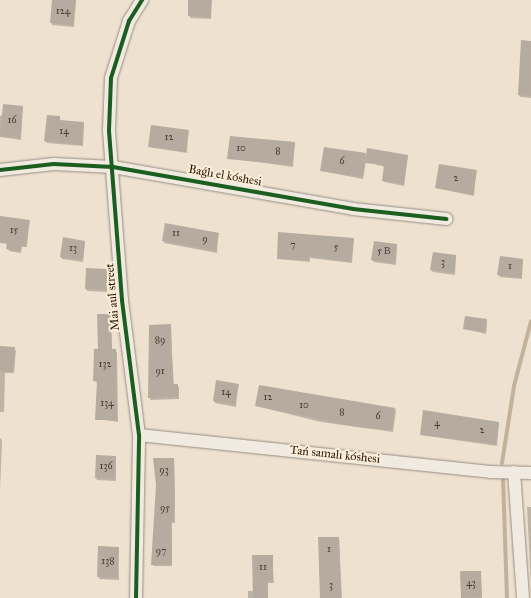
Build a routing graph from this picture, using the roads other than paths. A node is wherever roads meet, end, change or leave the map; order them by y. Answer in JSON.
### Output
{"nodes":[{"id":1,"x":142,"y":0,"type":"edge"},
{"id":2,"x":113,"y":167,"type":"junction"},
{"id":3,"x":0,"y":170,"type":"edge"},
{"id":4,"x":446,"y":219,"type":"dead end"},
{"id":5,"x":139,"y":435,"type":"junction"},
{"id":6,"x":514,"y":472,"type":"junction"},
{"id":7,"x":531,"y":473,"type":"edge"},
{"id":8,"x":136,"y":598,"type":"edge"},
{"id":9,"x":523,"y":598,"type":"edge"}],
"edges":[{"from":1,"to":2,"type":"street","name":"Mai aul street"},
{"from":2,"to":3,"type":"street","name":"Baǵlı el kóshesi"},
{"from":2,"to":4,"type":"street","name":"Baǵlı el kóshesi"},
{"from":2,"to":5,"type":"street","name":"Mai aul street"},
{"from":5,"to":6,"type":"street","name":"Tań samalı kóshesi"},
{"from":5,"to":8,"type":"street","name":"Mai aul street"},
{"from":6,"to":7,"type":"street","name":"Tań samalı kóshesi"},
{"from":6,"to":9,"type":"street"}]}
